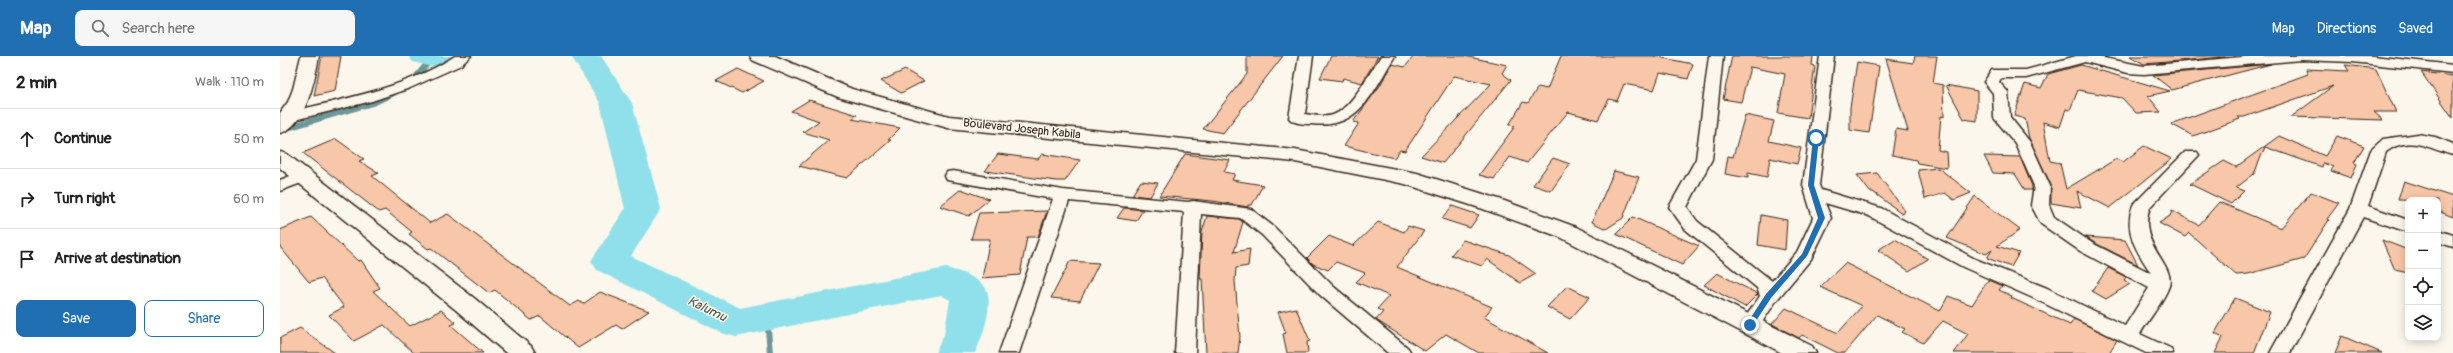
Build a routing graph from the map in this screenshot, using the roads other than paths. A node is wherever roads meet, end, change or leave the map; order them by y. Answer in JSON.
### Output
{"nodes":[{"id":1,"x":310,"y":56,"type":"edge"},
{"id":2,"x":759,"y":56,"type":"edge"},
{"id":3,"x":1306,"y":56,"type":"edge"},
{"id":4,"x":1388,"y":56,"type":"edge"},
{"id":5,"x":1716,"y":56,"type":"edge"},
{"id":6,"x":1827,"y":56,"type":"edge"},
{"id":7,"x":2104,"y":56,"type":"edge"},
{"id":8,"x":2340,"y":56,"type":"edge"},
{"id":9,"x":2439,"y":56,"type":"edge"},
{"id":10,"x":463,"y":57,"type":"edge"},
{"id":11,"x":2086,"y":57,"type":"edge"},
{"id":12,"x":2453,"y":66,"type":"edge"},
{"id":13,"x":2128,"y":69,"type":"junction"},
{"id":14,"x":2453,"y":69,"type":"edge"},
{"id":15,"x":283,"y":123,"type":"edge"},
{"id":16,"x":2453,"y":150,"type":"edge"},
{"id":17,"x":2191,"y":155,"type":"dead end"},
{"id":18,"x":280,"y":158,"type":"edge"},
{"id":19,"x":303,"y":176,"type":"junction"},
{"id":20,"x":953,"y":176,"type":"dead end"},
{"id":21,"x":280,"y":186,"type":"edge"},
{"id":22,"x":1812,"y":193,"type":"junction"},
{"id":23,"x":1063,"y":195,"type":"junction"},
{"id":24,"x":1193,"y":206,"type":"junction"},
{"id":25,"x":2359,"y":209,"type":"junction"},
{"id":26,"x":2405,"y":225,"type":"edge"},
{"id":27,"x":2441,"y":237,"type":"edge"},
{"id":28,"x":2453,"y":241,"type":"edge"},
{"id":29,"x":2160,"y":286,"type":"junction"},
{"id":30,"x":1769,"y":296,"type":"junction"},
{"id":31,"x":1750,"y":325,"type":"junction"},
{"id":32,"x":2129,"y":336,"type":"junction"},
{"id":33,"x":518,"y":352,"type":"edge"},
{"id":34,"x":1009,"y":353,"type":"edge"},
{"id":35,"x":1185,"y":353,"type":"edge"},
{"id":36,"x":1401,"y":353,"type":"edge"},
{"id":37,"x":1803,"y":353,"type":"edge"},
{"id":38,"x":2163,"y":353,"type":"edge"},
{"id":39,"x":2280,"y":353,"type":"edge"}],
"edges":[{"from":1,"to":15,"type":"main road"},
{"from":2,"to":31,"type":"main road","name":"Boulevard Joseph Kabila"},
{"from":3,"to":4,"type":"street"},
{"from":5,"to":30,"type":"street"},
{"from":6,"to":22,"type":"street"},
{"from":7,"to":13,"type":"street"},
{"from":8,"to":13,"type":"street"},
{"from":8,"to":14,"type":"street"},
{"from":9,"to":12,"type":"street"},
{"from":10,"to":15,"type":"street"},
{"from":11,"to":13,"type":"street"},
{"from":11,"to":29,"type":"street"},
{"from":16,"to":25,"type":"street"},
{"from":17,"to":29,"type":"street"},
{"from":18,"to":19,"type":"main road"},
{"from":19,"to":21,"type":"street"},
{"from":19,"to":33,"type":"main road"},
{"from":20,"to":23,"type":"street"},
{"from":22,"to":30,"type":"street"},
{"from":22,"to":32,"type":"street"},
{"from":23,"to":24,"type":"street"},
{"from":23,"to":34,"type":"street"},
{"from":24,"to":35,"type":"street"},
{"from":24,"to":36,"type":"street"},
{"from":25,"to":26,"type":"street"},
{"from":25,"to":39,"type":"street"},
{"from":27,"to":28,"type":"street"},
{"from":29,"to":32,"type":"street"},
{"from":30,"to":31,"type":"street"},
{"from":31,"to":37,"type":"main road","name":"Boulevard Joseph Kabila"},
{"from":32,"to":38,"type":"street"}]}
